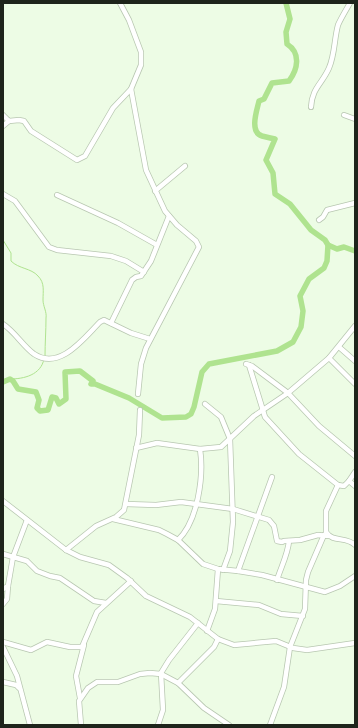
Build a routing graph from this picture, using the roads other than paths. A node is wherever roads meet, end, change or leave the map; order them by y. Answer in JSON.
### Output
{"nodes":[{"id":1,"x":120,"y":3,"type":"edge"},
{"id":2,"x":350,"y":3,"type":"edge"},
{"id":3,"x":131,"y":89,"type":"junction"},
{"id":4,"x":311,"y":107,"type":"dead end"},
{"id":5,"x":3,"y":115,"type":"edge"},
{"id":6,"x":344,"y":115,"type":"dead end"},
{"id":7,"x":355,"y":119,"type":"edge"},
{"id":8,"x":9,"y":122,"type":"junction"},
{"id":9,"x":3,"y":126,"type":"edge"},
{"id":10,"x":185,"y":166,"type":"dead end"},
{"id":11,"x":155,"y":191,"type":"junction"},
{"id":12,"x":3,"y":194,"type":"edge"},
{"id":13,"x":57,"y":196,"type":"dead end"},
{"id":14,"x":355,"y":203,"type":"edge"},
{"id":15,"x":169,"y":216,"type":"junction"},
{"id":16,"x":319,"y":220,"type":"dead end"},
{"id":17,"x":157,"y":245,"type":"junction"},
{"id":18,"x":144,"y":272,"type":"junction"},
{"id":19,"x":111,"y":323,"type":"junction"},
{"id":20,"x":3,"y":324,"type":"edge"},
{"id":21,"x":355,"y":326,"type":"edge"},
{"id":22,"x":150,"y":339,"type":"junction"},
{"id":23,"x":338,"y":347,"type":"junction"},
{"id":24,"x":329,"y":358,"type":"junction"},
{"id":25,"x":355,"y":361,"type":"edge"},
{"id":26,"x":355,"y":384,"type":"edge"},
{"id":27,"x":288,"y":393,"type":"junction"},
{"id":28,"x":138,"y":394,"type":"dead end"},
{"id":29,"x":205,"y":404,"type":"dead end"},
{"id":30,"x":140,"y":410,"type":"dead end"},
{"id":31,"x":263,"y":410,"type":"junction"},
{"id":32,"x":230,"y":439,"type":"junction"},
{"id":33,"x":136,"y":448,"type":"junction"},
{"id":34,"x":200,"y":449,"type":"junction"},
{"id":35,"x":355,"y":456,"type":"edge"},
{"id":36,"x":355,"y":472,"type":"edge"},
{"id":37,"x":272,"y":477,"type":"dead end"},
{"id":38,"x":350,"y":482,"type":"junction"},
{"id":39,"x":338,"y":484,"type":"junction"},
{"id":40,"x":355,"y":486,"type":"edge"},
{"id":41,"x":3,"y":501,"type":"edge"},
{"id":42,"x":126,"y":504,"type":"junction"},
{"id":43,"x":197,"y":504,"type":"junction"},
{"id":44,"x":233,"y":509,"type":"junction"},
{"id":45,"x":258,"y":516,"type":"junction"},
{"id":46,"x":113,"y":519,"type":"junction"},
{"id":47,"x":27,"y":520,"type":"junction"},
{"id":48,"x":326,"y":535,"type":"junction"},
{"id":49,"x":178,"y":540,"type":"junction"},
{"id":50,"x":289,"y":541,"type":"junction"},
{"id":51,"x":355,"y":545,"type":"edge"},
{"id":52,"x":66,"y":550,"type":"junction"},
{"id":53,"x":3,"y":554,"type":"edge"},
{"id":54,"x":13,"y":557,"type":"junction"},
{"id":55,"x":218,"y":570,"type":"junction"},
{"id":56,"x":223,"y":570,"type":"junction"},
{"id":57,"x":238,"y":571,"type":"junction"},
{"id":58,"x":355,"y":576,"type":"edge"},
{"id":59,"x":277,"y":580,"type":"junction"},
{"id":60,"x":131,"y":581,"type":"junction"},
{"id":61,"x":3,"y":583,"type":"edge"},
{"id":62,"x":8,"y":585,"type":"junction"},
{"id":63,"x":306,"y":587,"type":"junction"},
{"id":64,"x":3,"y":589,"type":"edge"},
{"id":65,"x":216,"y":601,"type":"junction"},
{"id":66,"x":106,"y":603,"type":"junction"},
{"id":67,"x":3,"y":604,"type":"edge"},
{"id":68,"x":303,"y":616,"type":"junction"},
{"id":69,"x":198,"y":623,"type":"junction"},
{"id":70,"x":207,"y":631,"type":"junction"},
{"id":71,"x":218,"y":639,"type":"junction"},
{"id":72,"x":3,"y":642,"type":"edge"},
{"id":73,"x":355,"y":642,"type":"edge"},
{"id":74,"x":84,"y":645,"type":"junction"},
{"id":75,"x":3,"y":647,"type":"edge"},
{"id":76,"x":290,"y":647,"type":"junction"},
{"id":77,"x":161,"y":674,"type":"junction"},
{"id":78,"x":3,"y":682,"type":"edge"},
{"id":79,"x":178,"y":683,"type":"junction"},
{"id":80,"x":21,"y":690,"type":"junction"},
{"id":81,"x":80,"y":698,"type":"junction"},
{"id":82,"x":30,"y":725,"type":"edge"},
{"id":83,"x":81,"y":725,"type":"edge"},
{"id":84,"x":158,"y":725,"type":"edge"},
{"id":85,"x":228,"y":725,"type":"edge"},
{"id":86,"x":270,"y":725,"type":"edge"}],
"edges":[{"from":1,"to":3,"type":"street"},
{"from":2,"to":4,"type":"street"},
{"from":3,"to":8,"type":"street"},
{"from":3,"to":11,"type":"street"},
{"from":5,"to":8,"type":"street"},
{"from":6,"to":7,"type":"street"},
{"from":8,"to":9,"type":"street"},
{"from":10,"to":11,"type":"street"},
{"from":11,"to":15,"type":"street"},
{"from":12,"to":18,"type":"street"},
{"from":13,"to":17,"type":"street"},
{"from":14,"to":16,"type":"street"},
{"from":15,"to":17,"type":"street"},
{"from":15,"to":22,"type":"street"},
{"from":17,"to":18,"type":"street"},
{"from":18,"to":19,"type":"street"},
{"from":19,"to":20,"type":"street"},
{"from":19,"to":22,"type":"street"},
{"from":21,"to":23,"type":"street"},
{"from":22,"to":28,"type":"street"},
{"from":23,"to":24,"type":"street"},
{"from":23,"to":25,"type":"street"},
{"from":24,"to":26,"type":"street"},
{"from":24,"to":27,"type":"street"},
{"from":27,"to":31,"type":"street"},
{"from":27,"to":31,"type":"street"},
{"from":27,"to":35,"type":"street"},
{"from":29,"to":32,"type":"street"},
{"from":30,"to":33,"type":"street"},
{"from":31,"to":32,"type":"street"},
{"from":31,"to":39,"type":"street"},
{"from":32,"to":34,"type":"street"},
{"from":32,"to":44,"type":"street"},
{"from":33,"to":34,"type":"street"},
{"from":33,"to":42,"type":"street"},
{"from":34,"to":43,"type":"street"},
{"from":36,"to":38,"type":"street"},
{"from":37,"to":45,"type":"street"},
{"from":38,"to":39,"type":"street"},
{"from":38,"to":40,"type":"street"},
{"from":39,"to":48,"type":"street"},
{"from":41,"to":47,"type":"street"},
{"from":42,"to":43,"type":"street"},
{"from":42,"to":46,"type":"street"},
{"from":43,"to":44,"type":"street"},
{"from":43,"to":49,"type":"street"},
{"from":44,"to":45,"type":"street"},
{"from":44,"to":56,"type":"street"},
{"from":45,"to":50,"type":"street"},
{"from":45,"to":57,"type":"street"},
{"from":46,"to":49,"type":"street"},
{"from":46,"to":52,"type":"street"},
{"from":47,"to":52,"type":"street"},
{"from":47,"to":54,"type":"street"},
{"from":48,"to":50,"type":"street"},
{"from":48,"to":51,"type":"street"},
{"from":48,"to":63,"type":"street"},
{"from":49,"to":55,"type":"street"},
{"from":50,"to":59,"type":"street"},
{"from":52,"to":60,"type":"street"},
{"from":53,"to":54,"type":"street"},
{"from":54,"to":62,"type":"street"},
{"from":54,"to":66,"type":"street"},
{"from":55,"to":56,"type":"street"},
{"from":55,"to":65,"type":"street"},
{"from":56,"to":57,"type":"street"},
{"from":57,"to":59,"type":"street"},
{"from":58,"to":63,"type":"street"},
{"from":59,"to":63,"type":"street"},
{"from":60,"to":66,"type":"street"},
{"from":60,"to":69,"type":"street"},
{"from":61,"to":62,"type":"street"},
{"from":62,"to":64,"type":"street"},
{"from":62,"to":67,"type":"street"},
{"from":63,"to":68,"type":"street"},
{"from":65,"to":68,"type":"street"},
{"from":65,"to":70,"type":"street"},
{"from":66,"to":74,"type":"street"},
{"from":68,"to":76,"type":"street"},
{"from":69,"to":70,"type":"street"},
{"from":69,"to":77,"type":"street"},
{"from":70,"to":71,"type":"street"},
{"from":71,"to":76,"type":"street"},
{"from":71,"to":79,"type":"street"},
{"from":72,"to":74,"type":"street"},
{"from":73,"to":76,"type":"street"},
{"from":74,"to":81,"type":"street"},
{"from":75,"to":80,"type":"street"},
{"from":76,"to":86,"type":"street"},
{"from":77,"to":79,"type":"street"},
{"from":77,"to":81,"type":"street"},
{"from":77,"to":84,"type":"street"},
{"from":78,"to":80,"type":"street"},
{"from":79,"to":85,"type":"street"},
{"from":80,"to":82,"type":"street"},
{"from":81,"to":83,"type":"street"}]}
